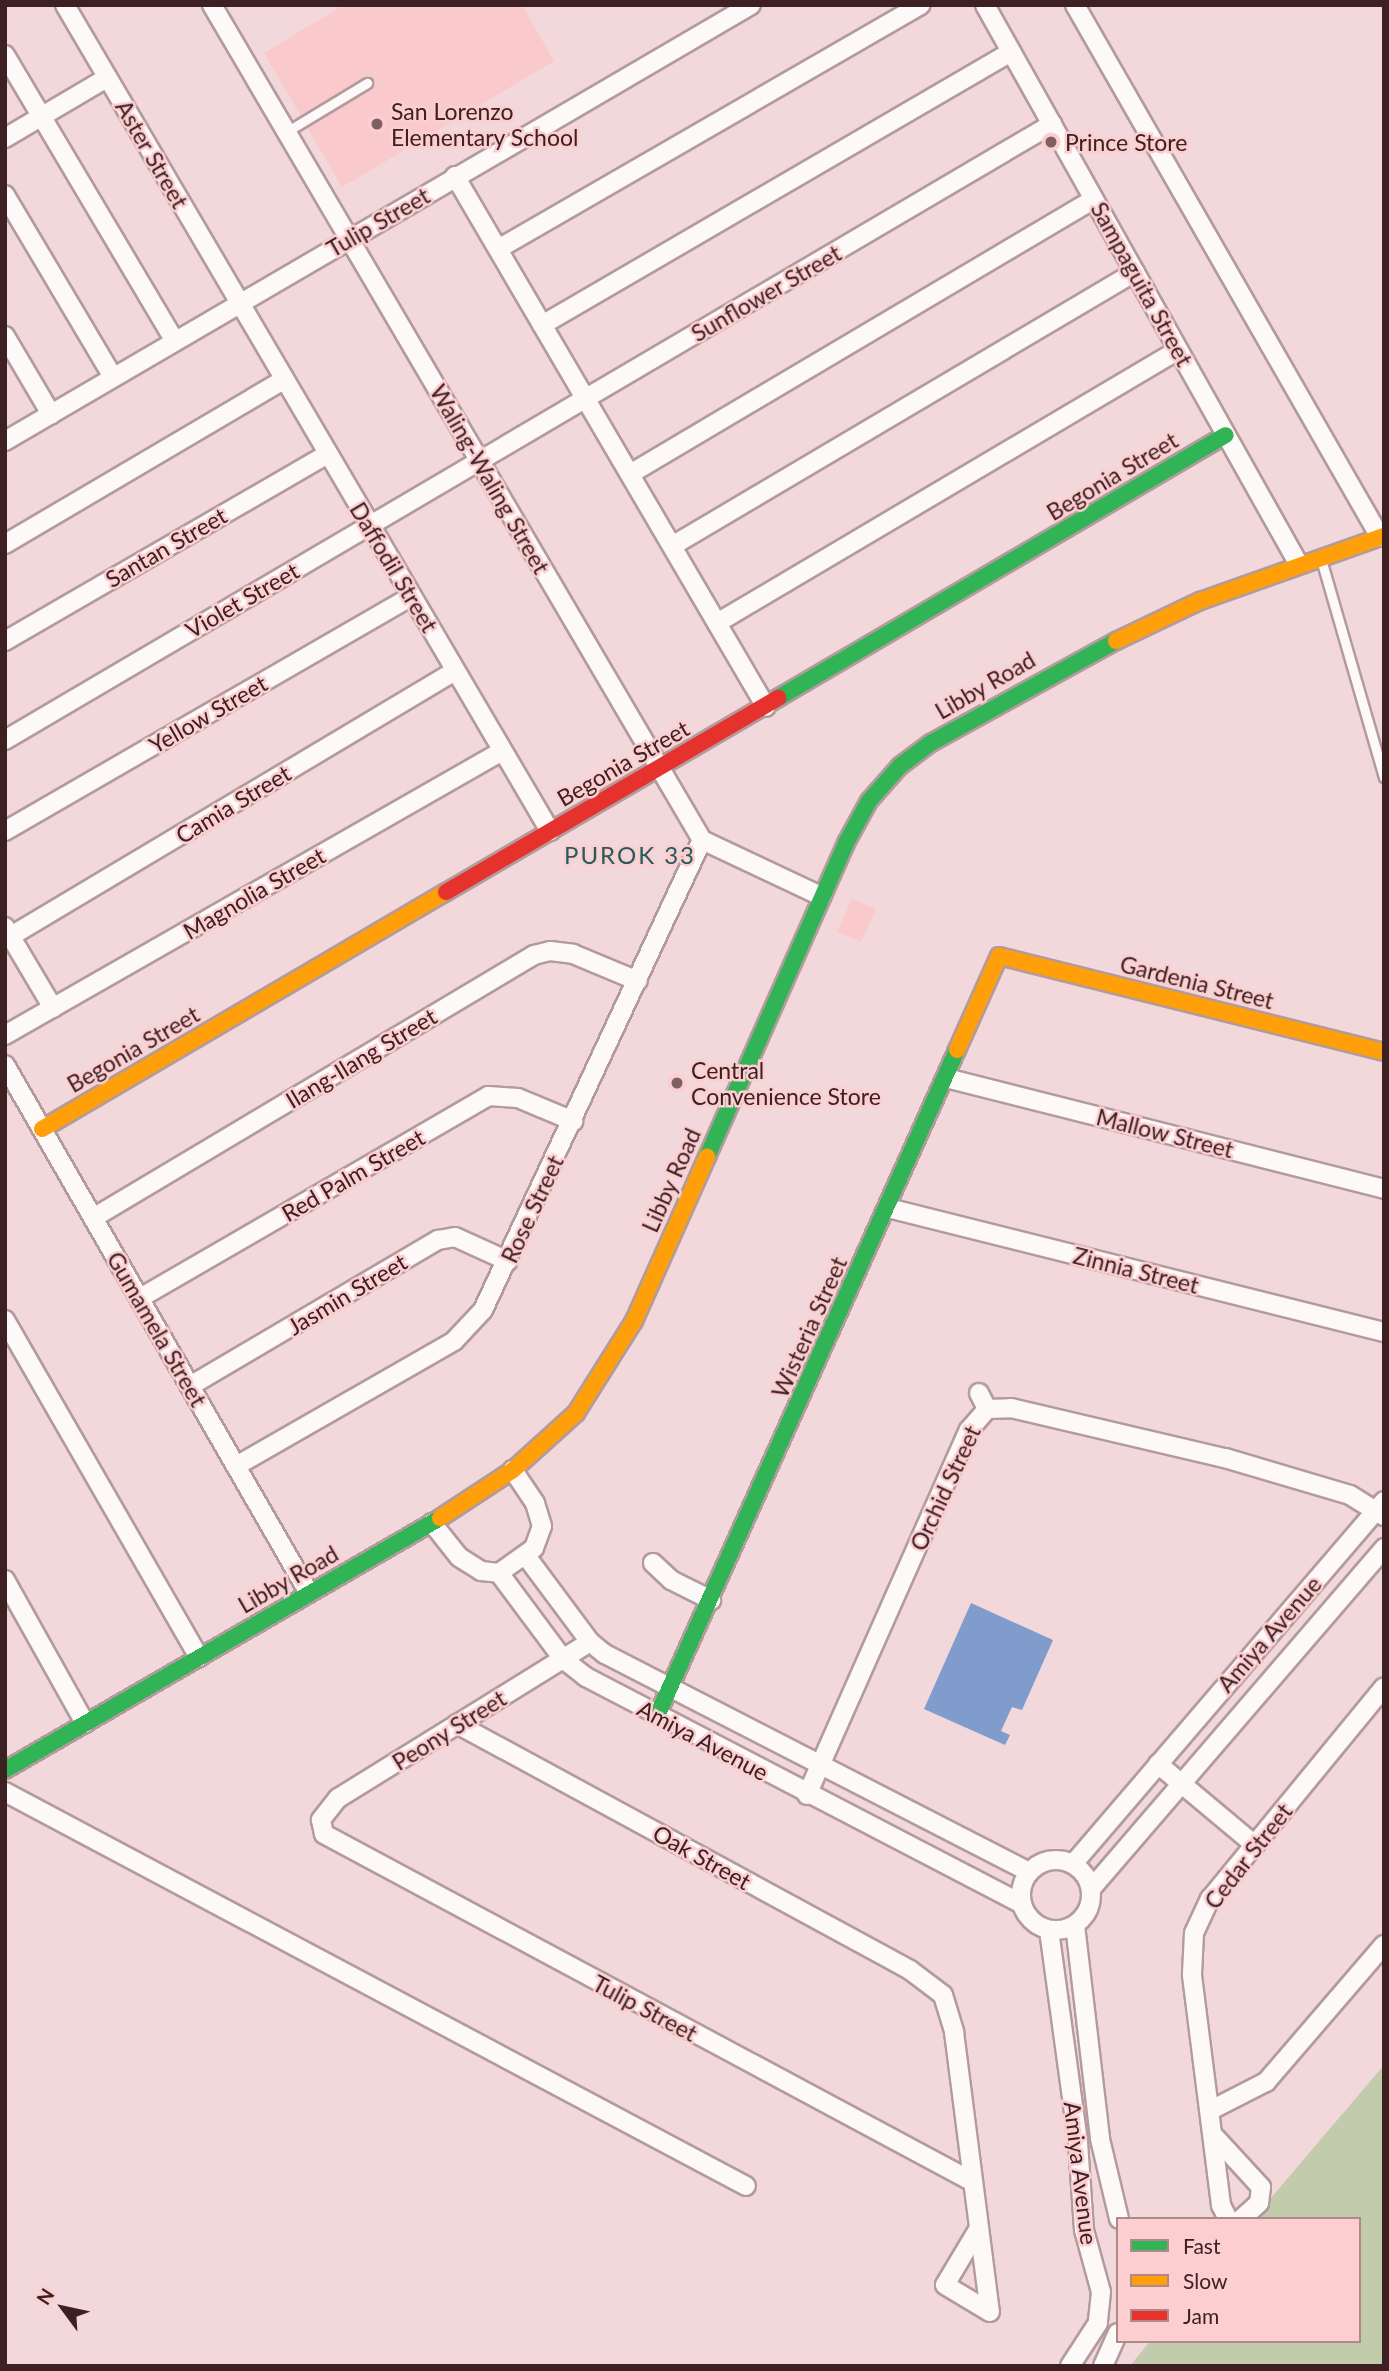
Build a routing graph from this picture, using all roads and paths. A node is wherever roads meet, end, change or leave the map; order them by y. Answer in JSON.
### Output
{"nodes":[{"id":1,"x":65,"y":5,"type":"edge"},
{"id":2,"x":212,"y":5,"type":"edge"},
{"id":3,"x":751,"y":5,"type":"edge"},
{"id":4,"x":922,"y":5,"type":"edge"},
{"id":5,"x":985,"y":5,"type":"edge"},
{"id":6,"x":1074,"y":5,"type":"edge"},
{"id":7,"x":1011,"y":52,"type":"junction"},
{"id":8,"x":5,"y":55,"type":"edge"},
{"id":9,"x":107,"y":78,"type":"junction"},
{"id":10,"x":367,"y":83,"type":"dead end"},
{"id":11,"x":42,"y":117,"type":"junction"},
{"id":12,"x":1052,"y":124,"type":"junction"},
{"id":13,"x":286,"y":132,"type":"junction"},
{"id":14,"x":5,"y":138,"type":"edge"},
{"id":15,"x":455,"y":176,"type":"junction"},
{"id":16,"x":5,"y":195,"type":"edge"},
{"id":17,"x":1094,"y":199,"type":"junction"},
{"id":18,"x":349,"y":239,"type":"junction"},
{"id":19,"x":498,"y":249,"type":"junction"},
{"id":20,"x":1135,"y":272,"type":"junction"},
{"id":21,"x":238,"y":303,"type":"junction"},
{"id":22,"x":542,"y":325,"type":"junction"},
{"id":23,"x":5,"y":336,"type":"edge"},
{"id":24,"x":175,"y":341,"type":"junction"},
{"id":25,"x":1178,"y":349,"type":"junction"},
{"id":26,"x":113,"y":377,"type":"junction"},
{"id":27,"x":283,"y":380,"type":"junction"},
{"id":28,"x":585,"y":398,"type":"junction"},
{"id":29,"x":51,"y":414,"type":"junction"},
{"id":30,"x":1226,"y":435,"type":"junction"},
{"id":31,"x":5,"y":441,"type":"edge"},
{"id":32,"x":327,"y":454,"type":"junction"},
{"id":33,"x":479,"y":461,"type":"junction"},
{"id":34,"x":630,"y":474,"type":"junction"},
{"id":35,"x":369,"y":526,"type":"junction"},
{"id":36,"x":1382,"y":537,"type":"edge"},
{"id":37,"x":5,"y":544,"type":"edge"},
{"id":38,"x":672,"y":546,"type":"junction"},
{"id":39,"x":1320,"y":557,"type":"junction"},
{"id":40,"x":1298,"y":563,"type":"junction"},
{"id":41,"x":411,"y":597,"type":"junction"},
{"id":42,"x":717,"y":623,"type":"junction"},
{"id":43,"x":5,"y":640,"type":"edge"},
{"id":44,"x":455,"y":671,"type":"junction"},
{"id":45,"x":766,"y":707,"type":"junction"},
{"id":46,"x":5,"y":740,"type":"edge"},
{"id":47,"x":502,"y":751,"type":"junction"},
{"id":48,"x":661,"y":769,"type":"junction"},
{"id":49,"x":1384,"y":777,"type":"edge"},
{"id":50,"x":5,"y":831,"type":"edge"},
{"id":51,"x":550,"y":831,"type":"junction"},
{"id":52,"x":702,"y":840,"type":"junction"},
{"id":53,"x":821,"y":896,"type":"junction"},
{"id":54,"x":8,"y":932,"type":"edge"},
{"id":55,"x":999,"y":956,"type":"joint"},
{"id":56,"x":638,"y":981,"type":"junction"},
{"id":57,"x":53,"y":1008,"type":"junction"},
{"id":58,"x":5,"y":1035,"type":"edge"},
{"id":59,"x":1384,"y":1052,"type":"edge"},
{"id":60,"x":5,"y":1065,"type":"edge"},
{"id":61,"x":946,"y":1078,"type":"junction"},
{"id":62,"x":573,"y":1121,"type":"junction"},
{"id":63,"x":42,"y":1129,"type":"junction"},
{"id":64,"x":1384,"y":1189,"type":"edge"},
{"id":65,"x":888,"y":1208,"type":"junction"},
{"id":66,"x":93,"y":1218,"type":"junction"},
{"id":67,"x":508,"y":1261,"type":"junction"},
{"id":68,"x":140,"y":1298,"type":"junction"},
{"id":69,"x":5,"y":1320,"type":"edge"},
{"id":70,"x":1384,"y":1332,"type":"edge"},
{"id":71,"x":190,"y":1386,"type":"junction"},
{"id":72,"x":236,"y":1466,"type":"junction"},
{"id":73,"x":513,"y":1470,"type":"junction"},
{"id":74,"x":1381,"y":1509,"type":"edge"},
{"id":75,"x":432,"y":1522,"type":"junction"},
{"id":76,"x":1384,"y":1548,"type":"edge"},
{"id":77,"x":526,"y":1556,"type":"junction"},
{"id":78,"x":653,"y":1563,"type":"dead end"},
{"id":79,"x":499,"y":1573,"type":"junction"},
{"id":80,"x":5,"y":1580,"type":"edge"},
{"id":81,"x":309,"y":1593,"type":"junction"},
{"id":82,"x":711,"y":1600,"type":"junction"},
{"id":83,"x":590,"y":1642,"type":"junction"},
{"id":84,"x":199,"y":1657,"type":"junction"},
{"id":85,"x":563,"y":1659,"type":"junction"},
{"id":86,"x":1384,"y":1687,"type":"edge"},
{"id":87,"x":670,"y":1689,"type":"junction"},
{"id":88,"x":657,"y":1716,"type":"junction"},
{"id":89,"x":85,"y":1723,"type":"junction"},
{"id":90,"x":457,"y":1724,"type":"junction"},
{"id":91,"x":1158,"y":1764,"type":"junction"},
{"id":92,"x":820,"y":1767,"type":"junction"},
{"id":93,"x":5,"y":1770,"type":"edge"},
{"id":94,"x":1182,"y":1783,"type":"junction"},
{"id":95,"x":5,"y":1791,"type":"edge"},
{"id":96,"x":807,"y":1795,"type":"junction"},
{"id":97,"x":321,"y":1828,"type":"joint"},
{"id":98,"x":1255,"y":1845,"type":"junction"},
{"id":99,"x":1073,"y":1864,"type":"junction"},
{"id":100,"x":1029,"y":1872,"type":"junction"},
{"id":101,"x":1091,"y":1889,"type":"junction"},
{"id":102,"x":1021,"y":1903,"type":"junction"},
{"id":103,"x":1076,"y":1925,"type":"junction"},
{"id":104,"x":1049,"y":1930,"type":"junction"},
{"id":105,"x":1384,"y":1945,"type":"edge"},
{"id":106,"x":1212,"y":2110,"type":"junction"},
{"id":107,"x":1215,"y":2137,"type":"junction"},
{"id":108,"x":1102,"y":2155,"type":"junction"},
{"id":109,"x":1080,"y":2158,"type":"junction"},
{"id":110,"x":973,"y":2182,"type":"junction"},
{"id":111,"x":746,"y":2186,"type":"dead end"},
{"id":112,"x":1118,"y":2217,"type":"edge"},
{"id":113,"x":1227,"y":2217,"type":"edge"},
{"id":114,"x":1243,"y":2217,"type":"edge"},
{"id":115,"x":979,"y":2228,"type":"dead end"},
{"id":116,"x":1098,"y":2323,"type":"junction"},
{"id":117,"x":1116,"y":2329,"type":"edge"},
{"id":118,"x":1116,"y":2335,"type":"edge"},
{"id":119,"x":1070,"y":2366,"type":"edge"},
{"id":120,"x":1103,"y":2366,"type":"edge"}],
"edges":[{"from":1,"to":9,"type":"street","name":"Aster Street"},
{"from":2,"to":13,"type":"street","name":"Waling-Waling Street"},
{"from":3,"to":15,"type":"street","name":"Tulip Street"},
{"from":4,"to":19,"type":"street"},
{"from":5,"to":7,"type":"street","name":"Sampaguita Street"},
{"from":6,"to":36,"type":"street"},
{"from":7,"to":12,"type":"street","name":"Sampaguita Street"},
{"from":7,"to":22,"type":"street"},
{"from":8,"to":11,"type":"street"},
{"from":9,"to":11,"type":"street"},
{"from":9,"to":21,"type":"street","name":"Aster Street"},
{"from":10,"to":13,"type":"lane"},
{"from":11,"to":14,"type":"street"},
{"from":11,"to":24,"type":"street"},
{"from":12,"to":17,"type":"street","name":"Sampaguita Street"},
{"from":12,"to":28,"type":"street","name":"Sunflower Street"},
{"from":13,"to":18,"type":"street","name":"Waling-Waling Street"},
{"from":15,"to":18,"type":"street","name":"Tulip Street"},
{"from":15,"to":19,"type":"street"},
{"from":16,"to":26,"type":"street"},
{"from":17,"to":20,"type":"street","name":"Sampaguita Street"},
{"from":17,"to":34,"type":"street"},
{"from":18,"to":21,"type":"street","name":"Tulip Street"},
{"from":18,"to":33,"type":"street","name":"Waling-Waling Street"},
{"from":19,"to":22,"type":"street"},
{"from":20,"to":25,"type":"street","name":"Sampaguita Street"},
{"from":20,"to":38,"type":"street"},
{"from":21,"to":24,"type":"street","name":"Tulip Street"},
{"from":21,"to":27,"type":"street","name":"Daffodil Street"},
{"from":22,"to":28,"type":"street"},
{"from":23,"to":29,"type":"street"},
{"from":24,"to":26,"type":"street","name":"Tulip Street"},
{"from":25,"to":30,"type":"street","name":"Sampaguita Street"},
{"from":25,"to":42,"type":"street"},
{"from":26,"to":29,"type":"street","name":"Tulip Street"},
{"from":27,"to":32,"type":"street","name":"Daffodil Street"},
{"from":27,"to":37,"type":"street"},
{"from":28,"to":33,"type":"street","name":"Sunflower Street"},
{"from":28,"to":34,"type":"street"},
{"from":29,"to":31,"type":"street","name":"Tulip Street"},
{"from":30,"to":40,"type":"street","name":"Sampaguita Street"},
{"from":30,"to":45,"type":"street","name":"Begonia Street"},
{"from":32,"to":35,"type":"street","name":"Daffodil Street"},
{"from":32,"to":43,"type":"street","name":"Santan Street"},
{"from":33,"to":35,"type":"street","name":"Violet Street"},
{"from":33,"to":48,"type":"street","name":"Waling-Waling Street"},
{"from":34,"to":38,"type":"street"},
{"from":35,"to":41,"type":"street","name":"Daffodil Street"},
{"from":35,"to":46,"type":"street","name":"Violet Street"},
{"from":36,"to":39,"type":"street","name":"Libby Road"},
{"from":38,"to":42,"type":"street"},
{"from":39,"to":40,"type":"street","name":"Libby Road"},
{"from":39,"to":49,"type":"lane"},
{"from":40,"to":53,"type":"street","name":"Libby Road"},
{"from":41,"to":44,"type":"street","name":"Daffodil Street"},
{"from":41,"to":50,"type":"street","name":"Yellow Street"},
{"from":42,"to":45,"type":"street"},
{"from":44,"to":47,"type":"street","name":"Daffodil Street"},
{"from":44,"to":54,"type":"street","name":"Camia Street"},
{"from":45,"to":48,"type":"street","name":"Begonia Street"},
{"from":47,"to":51,"type":"street","name":"Daffodil Street"},
{"from":47,"to":57,"type":"street","name":"Magnolia Street"},
{"from":48,"to":51,"type":"street","name":"Begonia Street"},
{"from":48,"to":52,"type":"street","name":"Waling-Waling Street"},
{"from":51,"to":63,"type":"street","name":"Begonia Street"},
{"from":52,"to":53,"type":"street"},
{"from":52,"to":56,"type":"street","name":"Rose Street"},
{"from":53,"to":73,"type":"street","name":"Libby Road"},
{"from":54,"to":57,"type":"street"},
{"from":55,"to":59,"type":"street","name":"Gardenia Street"},
{"from":55,"to":61,"type":"street","name":"Wisteria Street"},
{"from":56,"to":62,"type":"street","name":"Rose Street"},
{"from":56,"to":66,"type":"street","name":"Ilang-Ilang Street"},
{"from":57,"to":58,"type":"street","name":"Magnolia Street"},
{"from":60,"to":63,"type":"street","name":"Gumamela Street"},
{"from":61,"to":64,"type":"street","name":"Mallow Street"},
{"from":61,"to":65,"type":"street","name":"Wisteria Street"},
{"from":62,"to":67,"type":"street","name":"Rose Street"},
{"from":62,"to":68,"type":"street","name":"Red Palm Street"},
{"from":63,"to":66,"type":"street","name":"Gumamela Street"},
{"from":65,"to":70,"type":"street","name":"Zinnia Street"},
{"from":65,"to":82,"type":"street","name":"Wisteria Street"},
{"from":66,"to":68,"type":"street","name":"Gumamela Street"},
{"from":67,"to":71,"type":"street","name":"Jasmin Street"},
{"from":67,"to":72,"type":"street","name":"Rose Street"},
{"from":68,"to":71,"type":"street","name":"Gumamela Street"},
{"from":69,"to":84,"type":"street"},
{"from":71,"to":72,"type":"street","name":"Gumamela Street"},
{"from":72,"to":81,"type":"street","name":"Gumamela Street"},
{"from":73,"to":75,"type":"street","name":"Libby Road"},
{"from":73,"to":77,"type":"street"},
{"from":74,"to":91,"type":"street","name":"Amiya Avenue"},
{"from":74,"to":92,"type":"street","name":"Orchid Street"},
{"from":75,"to":79,"type":"street"},
{"from":75,"to":81,"type":"street","name":"Libby Road"},
{"from":76,"to":94,"type":"street","name":"Amiya Avenue"},
{"from":77,"to":79,"type":"street"},
{"from":77,"to":83,"type":"street","name":"Amiya Avenue"},
{"from":78,"to":82,"type":"street"},
{"from":79,"to":85,"type":"street","name":"Amiya Avenue"},
{"from":80,"to":89,"type":"street"},
{"from":81,"to":84,"type":"street","name":"Libby Road"},
{"from":82,"to":87,"type":"street","name":"Wisteria Street"},
{"from":83,"to":85,"type":"street","name":"Peony Street"},
{"from":83,"to":87,"type":"street","name":"Amiya Avenue"},
{"from":84,"to":89,"type":"street","name":"Libby Road"},
{"from":85,"to":88,"type":"street","name":"Amiya Avenue"},
{"from":85,"to":90,"type":"street","name":"Peony Street"},
{"from":86,"to":98,"type":"street","name":"Cedar Street"},
{"from":87,"to":88,"type":"street","name":"Wisteria Street"},
{"from":87,"to":92,"type":"street","name":"Amiya Avenue"},
{"from":88,"to":96,"type":"street","name":"Amiya Avenue"},
{"from":89,"to":93,"type":"street","name":"Libby Road"},
{"from":90,"to":97,"type":"street","name":"Peony Street"},
{"from":90,"to":110,"type":"street","name":"Oak Street"},
{"from":91,"to":94,"type":"street"},
{"from":91,"to":99,"type":"street","name":"Amiya Avenue"},
{"from":92,"to":96,"type":"street","name":"Orchid Street"},
{"from":92,"to":100,"type":"street","name":"Amiya Avenue"},
{"from":94,"to":98,"type":"street"},
{"from":94,"to":101,"type":"street","name":"Amiya Avenue"},
{"from":95,"to":111,"type":"street"},
{"from":96,"to":102,"type":"street","name":"Amiya Avenue"},
{"from":97,"to":110,"type":"street","name":"Tulip Street"},
{"from":98,"to":106,"type":"street","name":"Cedar Street"},
{"from":99,"to":100,"type":"street"},
{"from":99,"to":101,"type":"street"},
{"from":100,"to":102,"type":"street"},
{"from":101,"to":103,"type":"street"},
{"from":102,"to":104,"type":"street"},
{"from":103,"to":104,"type":"street"},
{"from":103,"to":108,"type":"street","name":"Amiya Avenue"},
{"from":104,"to":109,"type":"street","name":"Amiya Avenue"},
{"from":105,"to":106,"type":"street"},
{"from":106,"to":107,"type":"street","name":"Cedar Street"},
{"from":107,"to":113,"type":"street","name":"Cedar Street"},
{"from":107,"to":114,"type":"street"},
{"from":108,"to":109,"type":"street"},
{"from":108,"to":112,"type":"street","name":"Amiya Avenue"},
{"from":109,"to":116,"type":"street","name":"Amiya Avenue"},
{"from":110,"to":115,"type":"street"},
{"from":116,"to":117,"type":"street"},
{"from":116,"to":119,"type":"street","name":"Amiya Avenue"},
{"from":118,"to":120,"type":"street"}]}
